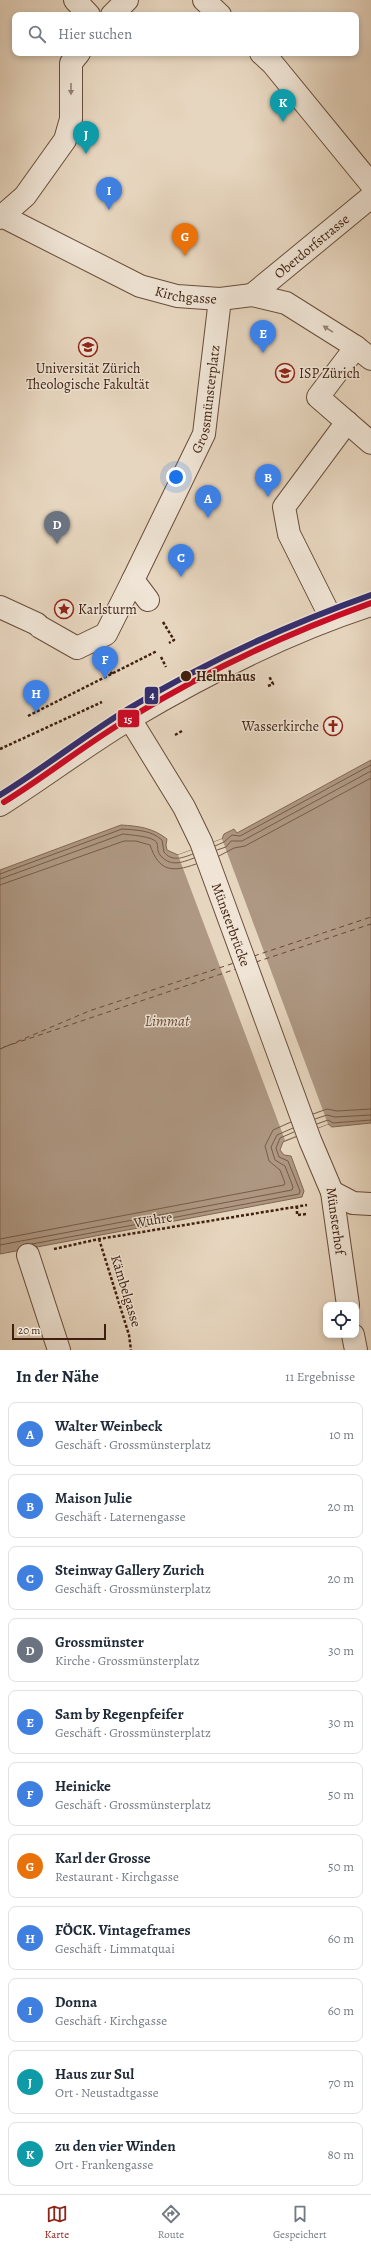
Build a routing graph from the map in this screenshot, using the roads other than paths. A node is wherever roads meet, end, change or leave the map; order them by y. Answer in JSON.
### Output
{"nodes":[{"id":1,"x":75,"y":0,"type":"edge"},
{"id":2,"x":127,"y":0,"type":"edge"},
{"id":3,"x":204,"y":0,"type":"edge"},
{"id":4,"x":86,"y":12,"type":"edge"},
{"id":5,"x":115,"y":12,"type":"edge"},
{"id":6,"x":217,"y":12,"type":"edge"},
{"id":7,"x":77,"y":56,"type":"edge"},
{"id":8,"x":264,"y":56,"type":"edge"},
{"id":9,"x":371,"y":184,"type":"edge"},
{"id":10,"x":371,"y":197,"type":"edge"},
{"id":11,"x":0,"y":216,"type":"edge"},
{"id":12,"x":252,"y":295,"type":"junction"},
{"id":13,"x":220,"y":299,"type":"junction"},
{"id":14,"x":364,"y":353,"type":"edge"},
{"id":15,"x":347,"y":422,"type":"junction"},
{"id":16,"x":371,"y":443,"type":"edge"},
{"id":17,"x":133,"y":580,"type":"junction"},
{"id":18,"x":148,"y":600,"type":"dead end"},
{"id":19,"x":371,"y":605,"type":"edge"},
{"id":20,"x":0,"y":607,"type":"edge"},
{"id":21,"x":327,"y":609,"type":"junction"},
{"id":22,"x":130,"y":719,"type":"junction"},
{"id":23,"x":0,"y":805,"type":"edge"},
{"id":24,"x":310,"y":1140,"type":"joint"},
{"id":25,"x":332,"y":1192,"type":"junction"},
{"id":26,"x":371,"y":1204,"type":"edge"},
{"id":27,"x":28,"y":1255,"type":"road end"},
{"id":28,"x":348,"y":1302,"type":"edge"},
{"id":29,"x":354,"y":1338,"type":"edge"},
{"id":30,"x":59,"y":1350,"type":"edge"},
{"id":31,"x":356,"y":1350,"type":"edge"}],
"edges":[{"from":1,"to":4,"type":"street"},
{"from":2,"to":5,"type":"street"},
{"from":3,"to":6,"type":"street"},
{"from":7,"to":11,"type":"street","one_way":true},
{"from":8,"to":9,"type":"street"},
{"from":10,"to":12,"type":"street","name":"Oberdorfstrasse"},
{"from":11,"to":13,"type":"street","name":"Kirchgasse"},
{"from":12,"to":13,"type":"street","name":"Kirchgasse"},
{"from":14,"to":12,"type":"street","name":"Kirchgasse","one_way":true},
{"from":13,"to":17,"type":"street","name":"Grossmünsterplatz"},
{"from":14,"to":15,"type":"street"},
{"from":15,"to":16,"type":"street"},
{"from":15,"to":21,"type":"street"},
{"from":17,"to":18,"type":"street"},
{"from":17,"to":20,"type":"street","name":"Grossmünsterplatz"},
{"from":19,"to":21,"type":"street"},
{"from":21,"to":22,"type":"street"},
{"from":22,"to":23,"type":"street"},
{"from":22,"to":24,"type":"street","name":"Münsterbrücke"},
{"from":24,"to":25,"type":"street","name":"Münsterhof"},
{"from":25,"to":26,"type":"street"},
{"from":25,"to":28,"type":"street","name":"Münsterhof"},
{"from":27,"to":30,"type":"street"},
{"from":29,"to":31,"type":"street"}]}
